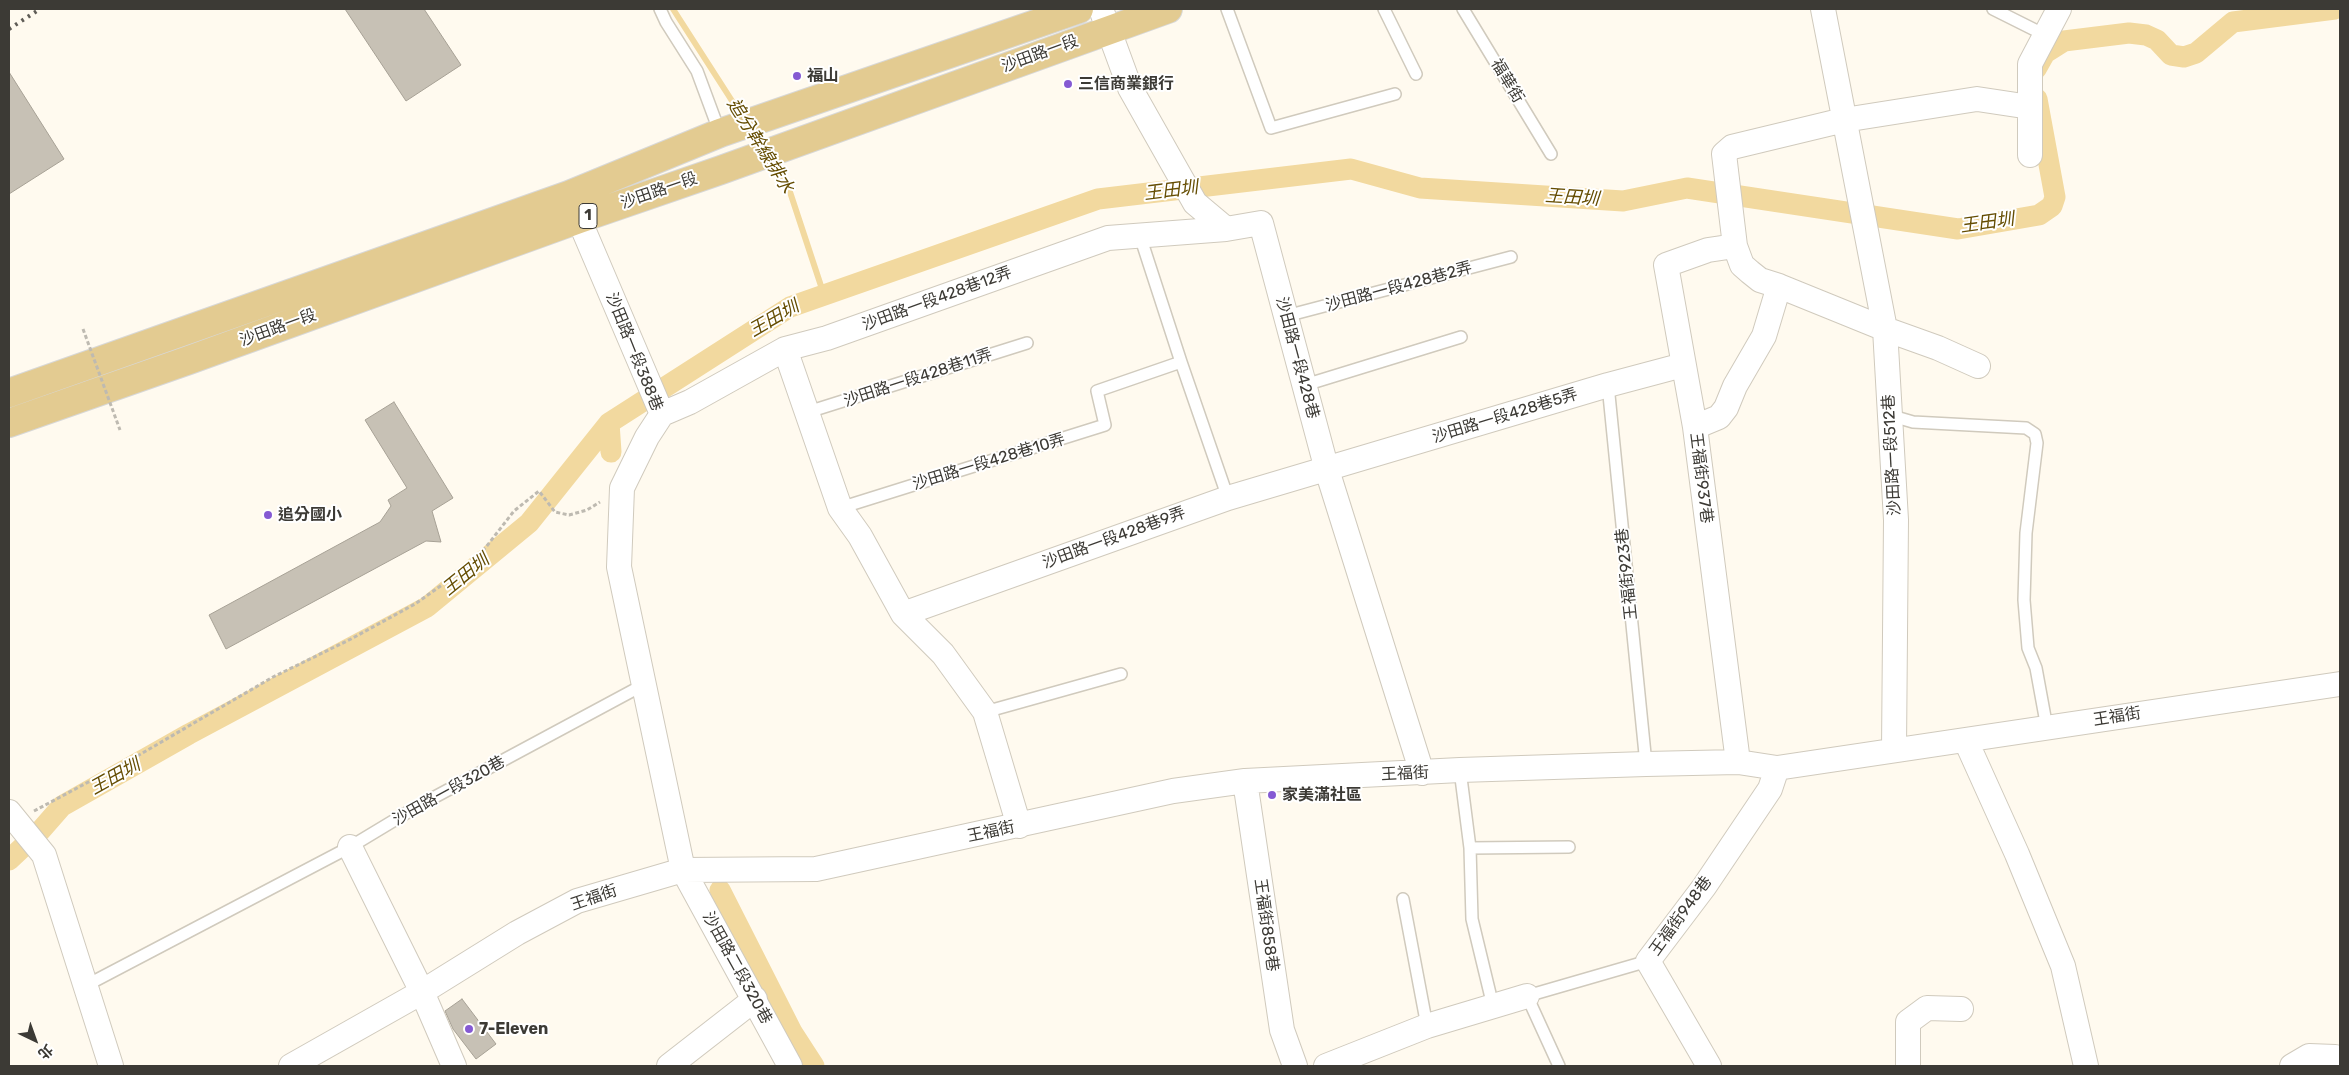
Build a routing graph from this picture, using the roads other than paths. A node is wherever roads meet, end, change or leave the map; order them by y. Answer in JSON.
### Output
{"nodes":[{"id":1,"x":660,"y":9,"type":"edge"},
{"id":2,"x":1079,"y":9,"type":"edge"},
{"id":3,"x":1168,"y":9,"type":"edge"},
{"id":4,"x":1227,"y":9,"type":"edge"},
{"id":5,"x":1384,"y":9,"type":"edge"},
{"id":6,"x":1462,"y":9,"type":"edge"},
{"id":7,"x":1823,"y":9,"type":"edge"},
{"id":8,"x":1993,"y":9,"type":"edge"},
{"id":9,"x":2059,"y":9,"type":"edge"},
{"id":10,"x":1105,"y":19,"type":"edge"},
{"id":11,"x":2045,"y":34,"type":"junction"},
{"id":12,"x":1416,"y":74,"type":"dead end"},
{"id":13,"x":1394,"y":94,"type":"dead end"},
{"id":14,"x":2030,"y":107,"type":"junction"},
{"id":15,"x":1844,"y":120,"type":"junction"},
{"id":16,"x":720,"y":133,"type":"junction"},
{"id":17,"x":1551,"y":154,"type":"dead end"},
{"id":18,"x":2030,"y":155,"type":"dead end"},
{"id":19,"x":574,"y":207,"type":"junction"},
{"id":20,"x":1226,"y":230,"type":"junction"},
{"id":21,"x":1140,"y":236,"type":"junction"},
{"id":22,"x":1735,"y":246,"type":"junction"},
{"id":23,"x":1512,"y":257,"type":"dead end"},
{"id":24,"x":1779,"y":286,"type":"junction"},
{"id":25,"x":1286,"y":316,"type":"junction"},
{"id":26,"x":1885,"y":329,"type":"junction"},
{"id":27,"x":178,"y":335,"type":"junction"},
{"id":28,"x":1461,"y":337,"type":"dead end"},
{"id":29,"x":1027,"y":343,"type":"dead end"},
{"id":30,"x":785,"y":349,"type":"junction"},
{"id":31,"x":189,"y":360,"type":"junction"},
{"id":32,"x":1181,"y":362,"type":"junction"},
{"id":33,"x":1683,"y":365,"type":"junction"},
{"id":34,"x":1978,"y":366,"type":"dead end"},
{"id":35,"x":1608,"y":384,"type":"junction"},
{"id":36,"x":1305,"y":385,"type":"junction"},
{"id":37,"x":9,"y":393,"type":"edge"},
{"id":38,"x":808,"y":412,"type":"junction"},
{"id":39,"x":662,"y":414,"type":"junction"},
{"id":40,"x":1890,"y":415,"type":"junction"},
{"id":41,"x":9,"y":422,"type":"edge"},
{"id":42,"x":1695,"y":427,"type":"junction"},
{"id":43,"x":1327,"y":470,"type":"junction"},
{"id":44,"x":1228,"y":498,"type":"junction"},
{"id":45,"x":840,"y":508,"type":"junction"},
{"id":46,"x":903,"y":614,"type":"junction"},
{"id":47,"x":1121,"y":674,"type":"dead end"},
{"id":48,"x":645,"y":684,"type":"junction"},
{"id":49,"x":2340,"y":684,"type":"edge"},
{"id":50,"x":985,"y":712,"type":"junction"},
{"id":51,"x":2046,"y":728,"type":"junction"},
{"id":52,"x":1966,"y":741,"type":"junction"},
{"id":53,"x":1894,"y":749,"type":"junction"},
{"id":54,"x":1738,"y":762,"type":"junction"},
{"id":55,"x":1646,"y":764,"type":"junction"},
{"id":56,"x":1777,"y":768,"type":"junction"},
{"id":57,"x":1460,"y":770,"type":"junction"},
{"id":58,"x":1422,"y":773,"type":"junction"},
{"id":59,"x":1245,"y":781,"type":"junction"},
{"id":60,"x":11,"y":820,"type":"edge"},
{"id":61,"x":1019,"y":826,"type":"junction"},
{"id":62,"x":350,"y":847,"type":"junction"},
{"id":63,"x":1569,"y":847,"type":"dead end"},
{"id":64,"x":1470,"y":848,"type":"junction"},
{"id":65,"x":683,"y":870,"type":"junction"},
{"id":66,"x":1402,"y":899,"type":"dead end"},
{"id":67,"x":1648,"y":961,"type":"junction"},
{"id":68,"x":85,"y":986,"type":"junction"},
{"id":69,"x":422,"y":992,"type":"junction"},
{"id":70,"x":1527,"y":996,"type":"junction"},
{"id":71,"x":755,"y":999,"type":"junction"},
{"id":72,"x":1493,"y":1006,"type":"junction"},
{"id":73,"x":1961,"y":1008,"type":"dead end"},
{"id":74,"x":1427,"y":1026,"type":"junction"},
{"id":75,"x":2340,"y":1062,"type":"edge"},
{"id":76,"x":111,"y":1066,"type":"edge"},
{"id":77,"x":291,"y":1066,"type":"edge"},
{"id":78,"x":454,"y":1066,"type":"edge"},
{"id":79,"x":669,"y":1066,"type":"edge"},
{"id":80,"x":790,"y":1066,"type":"edge"},
{"id":81,"x":1295,"y":1066,"type":"edge"},
{"id":82,"x":1326,"y":1066,"type":"edge"},
{"id":83,"x":1559,"y":1066,"type":"edge"},
{"id":84,"x":1709,"y":1066,"type":"edge"},
{"id":85,"x":1908,"y":1066,"type":"edge"},
{"id":86,"x":2086,"y":1066,"type":"edge"},
{"id":87,"x":2292,"y":1066,"type":"edge"}],
"edges":[{"from":1,"to":16,"type":"lane"},
{"from":2,"to":16,"type":"main road","name":"沙田路一段","number":"1"},
{"from":3,"to":10,"type":"main road","name":"沙田路一段","number":"1"},
{"from":4,"to":13,"type":"lane"},
{"from":5,"to":12,"type":"lane"},
{"from":6,"to":17,"type":"lane","name":"福華街"},
{"from":7,"to":15,"type":"street","name":"沙田路一段512巷"},
{"from":8,"to":11,"type":"lane"},
{"from":9,"to":11,"type":"street"},
{"from":10,"to":19,"type":"main road","name":"沙田路一段","number":"1"},
{"from":10,"to":20,"type":"street"},
{"from":11,"to":14,"type":"street"},
{"from":14,"to":15,"type":"street"},
{"from":14,"to":18,"type":"street"},
{"from":15,"to":22,"type":"street"},
{"from":15,"to":26,"type":"street","name":"沙田路一段512巷"},
{"from":16,"to":19,"type":"main road","name":"沙田路一段","number":"1"},
{"from":19,"to":27,"type":"main road","name":"沙田路一段","number":"1"},
{"from":19,"to":31,"type":"main road","name":"沙田路一段","number":"1"},
{"from":19,"to":39,"type":"street","name":"沙田路一段388巷"},
{"from":20,"to":21,"type":"street","name":"沙田路一段428巷12弄"},
{"from":20,"to":25,"type":"street","name":"沙田路一段428巷"},
{"from":21,"to":30,"type":"street","name":"沙田路一段428巷12弄"},
{"from":21,"to":32,"type":"lane"},
{"from":22,"to":24,"type":"street"},
{"from":22,"to":33,"type":"street","name":"王福街937巷"},
{"from":23,"to":25,"type":"lane","name":"沙田路一段428巷2弄"},
{"from":24,"to":26,"type":"street"},
{"from":24,"to":42,"type":"street"},
{"from":25,"to":36,"type":"street","name":"沙田路一段428巷"},
{"from":26,"to":34,"type":"street"},
{"from":26,"to":40,"type":"street","name":"沙田路一段512巷"},
{"from":27,"to":31,"type":"main road"},
{"from":27,"to":37,"type":"main road","name":"沙田路一段","number":"1"},
{"from":28,"to":36,"type":"lane"},
{"from":29,"to":38,"type":"lane","name":"沙田路一段428巷11弄"},
{"from":30,"to":38,"type":"street"},
{"from":30,"to":39,"type":"street","name":"沙田路一段428巷12弄"},
{"from":31,"to":41,"type":"main road","name":"沙田路一段","number":"1"},
{"from":32,"to":44,"type":"lane"},
{"from":32,"to":45,"type":"lane","name":"沙田路一段428巷10弄"},
{"from":33,"to":35,"type":"street","name":"沙田路一段428巷5弄"},
{"from":33,"to":42,"type":"street","name":"王福街937巷"},
{"from":35,"to":43,"type":"street","name":"沙田路一段428巷5弄"},
{"from":35,"to":55,"type":"lane","name":"王福街923巷"},
{"from":36,"to":43,"type":"street","name":"沙田路一段428巷"},
{"from":38,"to":45,"type":"street"},
{"from":39,"to":48,"type":"street","name":"沙田路一段388巷"},
{"from":40,"to":51,"type":"lane"},
{"from":40,"to":53,"type":"street","name":"沙田路一段512巷"},
{"from":42,"to":54,"type":"street","name":"王福街937巷"},
{"from":43,"to":44,"type":"street","name":"沙田路一段428巷9弄"},
{"from":43,"to":58,"type":"street","name":"沙田路一段428巷"},
{"from":44,"to":46,"type":"street","name":"沙田路一段428巷9弄"},
{"from":45,"to":46,"type":"street"},
{"from":46,"to":50,"type":"street"},
{"from":47,"to":50,"type":"lane"},
{"from":48,"to":62,"type":"lane","name":"沙田路一段320巷"},
{"from":48,"to":65,"type":"street"},
{"from":49,"to":51,"type":"street","name":"王福街"},
{"from":50,"to":61,"type":"street"},
{"from":51,"to":52,"type":"street","name":"王福街"},
{"from":52,"to":53,"type":"street","name":"王福街"},
{"from":52,"to":86,"type":"street"},
{"from":53,"to":56,"type":"street"},
{"from":54,"to":55,"type":"street","name":"王福街"},
{"from":54,"to":56,"type":"street"},
{"from":55,"to":57,"type":"street","name":"王福街"},
{"from":56,"to":67,"type":"street","name":"王福街948巷"},
{"from":57,"to":58,"type":"street","name":"王福街"},
{"from":57,"to":64,"type":"lane"},
{"from":58,"to":59,"type":"street","name":"王福街"},
{"from":59,"to":61,"type":"street","name":"王福街"},
{"from":59,"to":81,"type":"street","name":"王福街858巷"},
{"from":60,"to":68,"type":"street"},
{"from":61,"to":65,"type":"street","name":"王福街"},
{"from":62,"to":68,"type":"lane","name":"沙田路一段320巷"},
{"from":62,"to":69,"type":"street"},
{"from":63,"to":64,"type":"lane"},
{"from":64,"to":72,"type":"lane"},
{"from":65,"to":69,"type":"street","name":"王福街"},
{"from":65,"to":71,"type":"street","name":"沙田路二段320巷"},
{"from":66,"to":74,"type":"lane"},
{"from":67,"to":70,"type":"lane"},
{"from":67,"to":84,"type":"street","name":"王福街948巷"},
{"from":68,"to":76,"type":"street"},
{"from":69,"to":77,"type":"street","name":"王福街"},
{"from":69,"to":78,"type":"street"},
{"from":70,"to":72,"type":"street"},
{"from":70,"to":83,"type":"lane"},
{"from":71,"to":79,"type":"street"},
{"from":71,"to":80,"type":"street","name":"沙田路二段320巷"},
{"from":72,"to":74,"type":"street"},
{"from":73,"to":85,"type":"street"},
{"from":74,"to":82,"type":"street"},
{"from":75,"to":87,"type":"street"}]}
